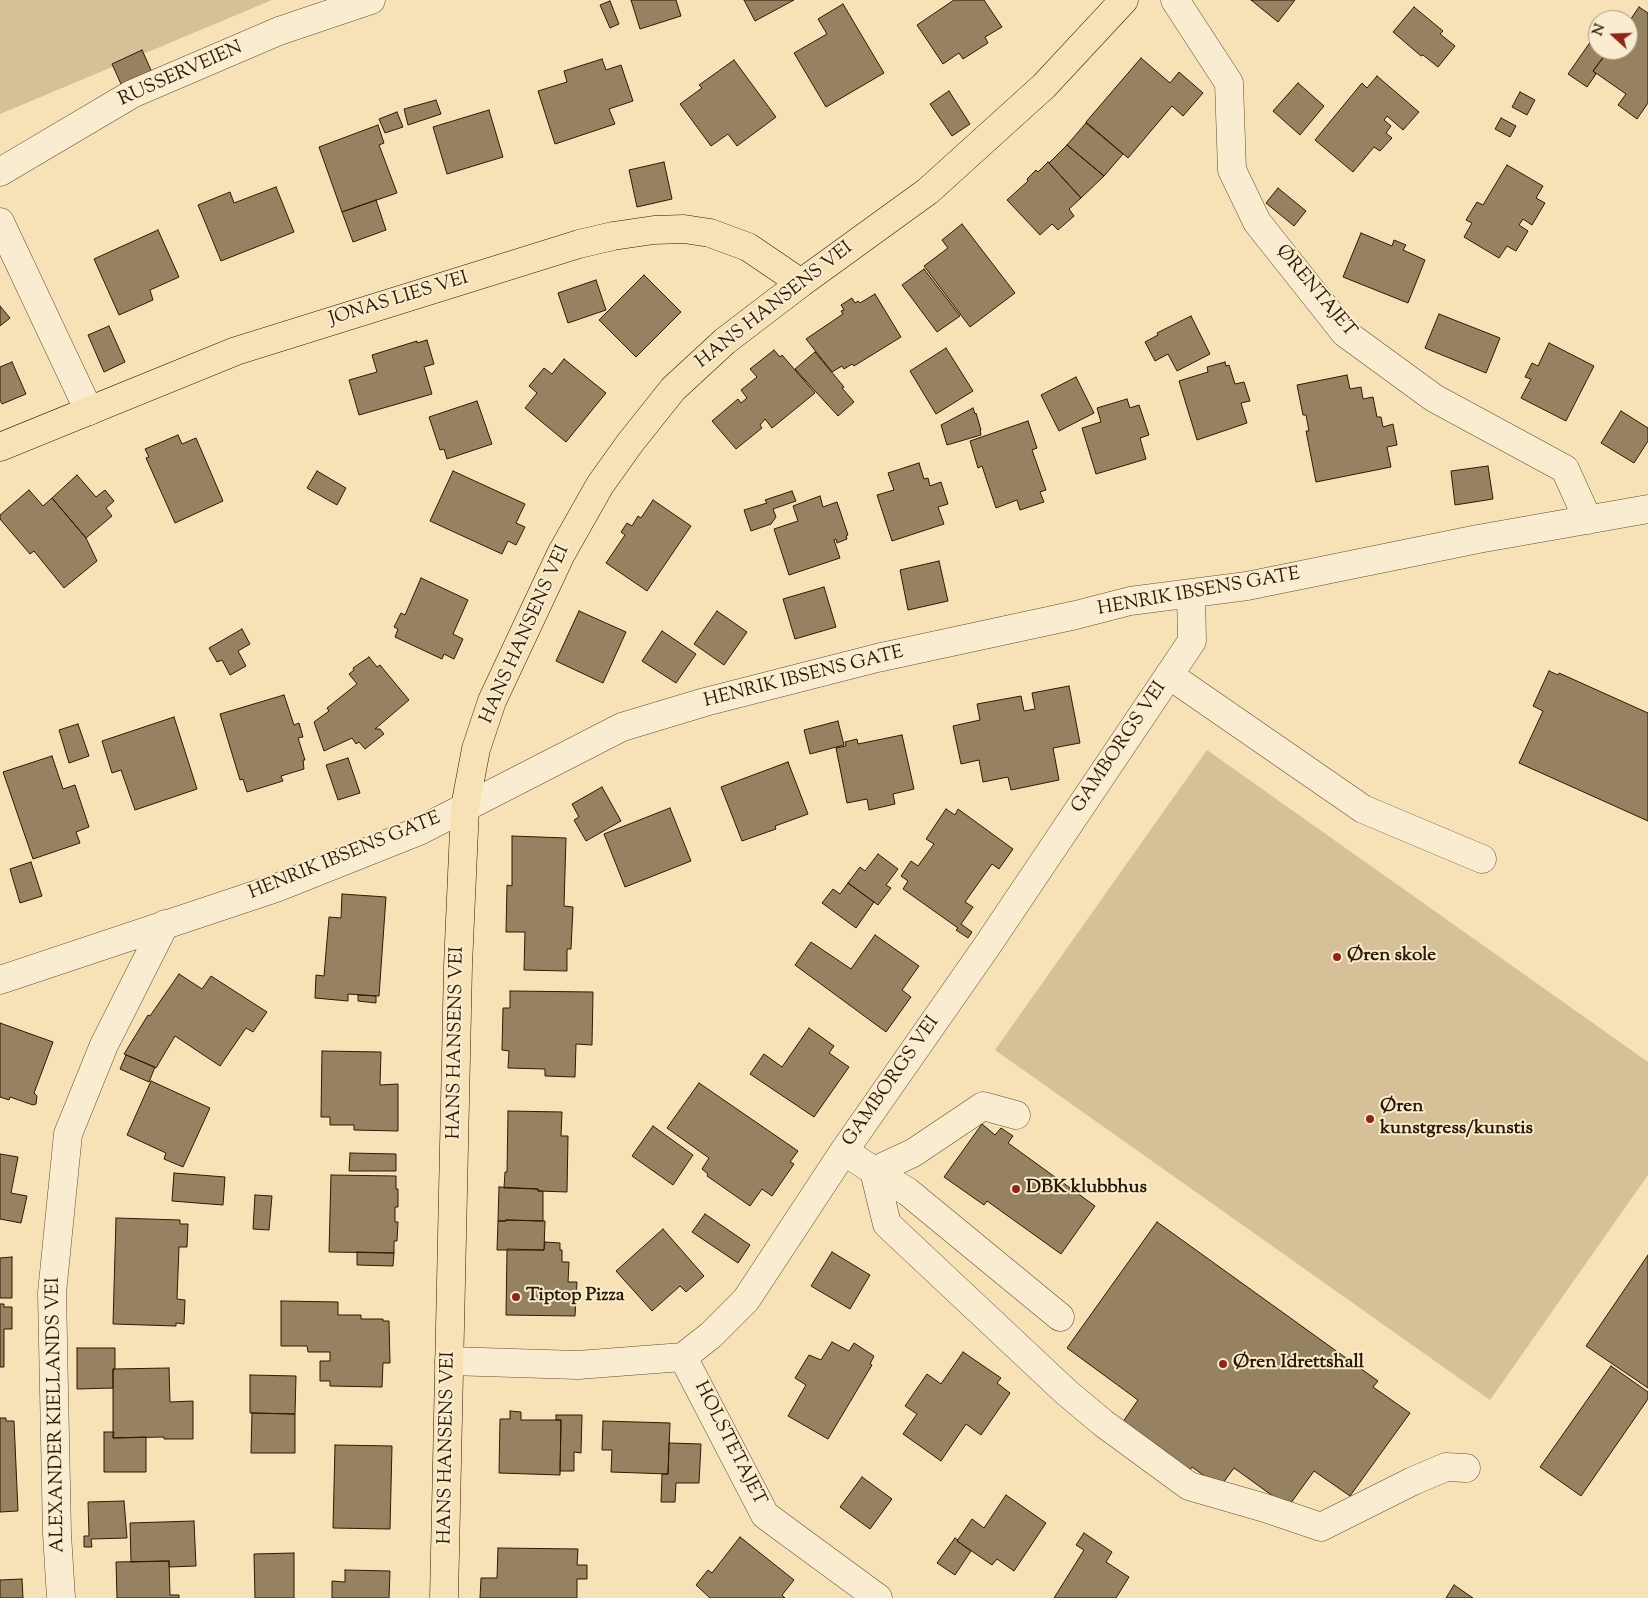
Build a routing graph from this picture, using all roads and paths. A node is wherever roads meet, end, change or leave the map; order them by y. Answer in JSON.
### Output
{"nodes":[{"id":1,"x":372,"y":0,"type":"edge"},
{"id":2,"x":1124,"y":0,"type":"edge"},
{"id":3,"x":1175,"y":0,"type":"edge"},
{"id":4,"x":0,"y":172,"type":"edge"},
{"id":5,"x":0,"y":222,"type":"edge"},
{"id":6,"x":801,"y":283,"type":"junction"},
{"id":7,"x":90,"y":411,"type":"junction"},
{"id":8,"x":0,"y":447,"type":"edge"},
{"id":9,"x":1648,"y":509,"type":"edge"},
{"id":10,"x":1588,"y":520,"type":"junction"},
{"id":11,"x":1192,"y":594,"type":"junction"},
{"id":12,"x":1169,"y":675,"type":"junction"},
{"id":13,"x":465,"y":806,"type":"junction"},
{"id":14,"x":1482,"y":859,"type":"dead end"},
{"id":15,"x":165,"y":924,"type":"junction"},
{"id":16,"x":0,"y":980,"type":"edge"},
{"id":17,"x":1016,"y":1115,"type":"dead end"},
{"id":18,"x":844,"y":1151,"type":"junction"},
{"id":19,"x":874,"y":1171,"type":"junction"},
{"id":20,"x":1060,"y":1317,"type":"dead end"},
{"id":21,"x":684,"y":1356,"type":"junction"},
{"id":22,"x":449,"y":1361,"type":"junction"},
{"id":23,"x":1466,"y":1468,"type":"dead end"},
{"id":24,"x":61,"y":1598,"type":"edge"},
{"id":25,"x":444,"y":1598,"type":"edge"},
{"id":26,"x":878,"y":1598,"type":"edge"}],
"edges":[{"from":1,"to":4,"type":"street","name":"RUSSERVEIEN"},
{"from":2,"to":6,"type":"main road","name":"HANS HANSENS VEI"},
{"from":3,"to":10,"type":"street","name":"ØRENTAJET"},
{"from":5,"to":7,"type":"street"},
{"from":6,"to":7,"type":"main road","name":"JONAS LIES VEI"},
{"from":6,"to":13,"type":"main road","name":"HANS HANSENS VEI"},
{"from":7,"to":8,"type":"main road","name":"JONAS LIES VEI"},
{"from":9,"to":10,"type":"street","name":"HENRIK IBSENS GATE"},
{"from":10,"to":11,"type":"street","name":"HENRIK IBSENS GATE"},
{"from":11,"to":12,"type":"street","name":"GAMBORGS VEI"},
{"from":11,"to":13,"type":"street","name":"HENRIK IBSENS GATE"},
{"from":12,"to":14,"type":"street"},
{"from":12,"to":18,"type":"street","name":"GAMBORGS VEI"},
{"from":13,"to":15,"type":"street","name":"HENRIK IBSENS GATE"},
{"from":13,"to":22,"type":"main road","name":"HANS HANSENS VEI"},
{"from":15,"to":16,"type":"street","name":"HENRIK IBSENS GATE"},
{"from":15,"to":24,"type":"street","name":"ALEXANDER KIELLANDS VEI"},
{"from":17,"to":19,"type":"street"},
{"from":18,"to":19,"type":"street"},
{"from":18,"to":21,"type":"street","name":"GAMBORGS VEI"},
{"from":19,"to":20,"type":"street"},
{"from":19,"to":23,"type":"street"},
{"from":21,"to":22,"type":"street"},
{"from":21,"to":26,"type":"street","name":"HOLSTETAJET"},
{"from":22,"to":25,"type":"main road","name":"HANS HANSENS VEI"}]}
